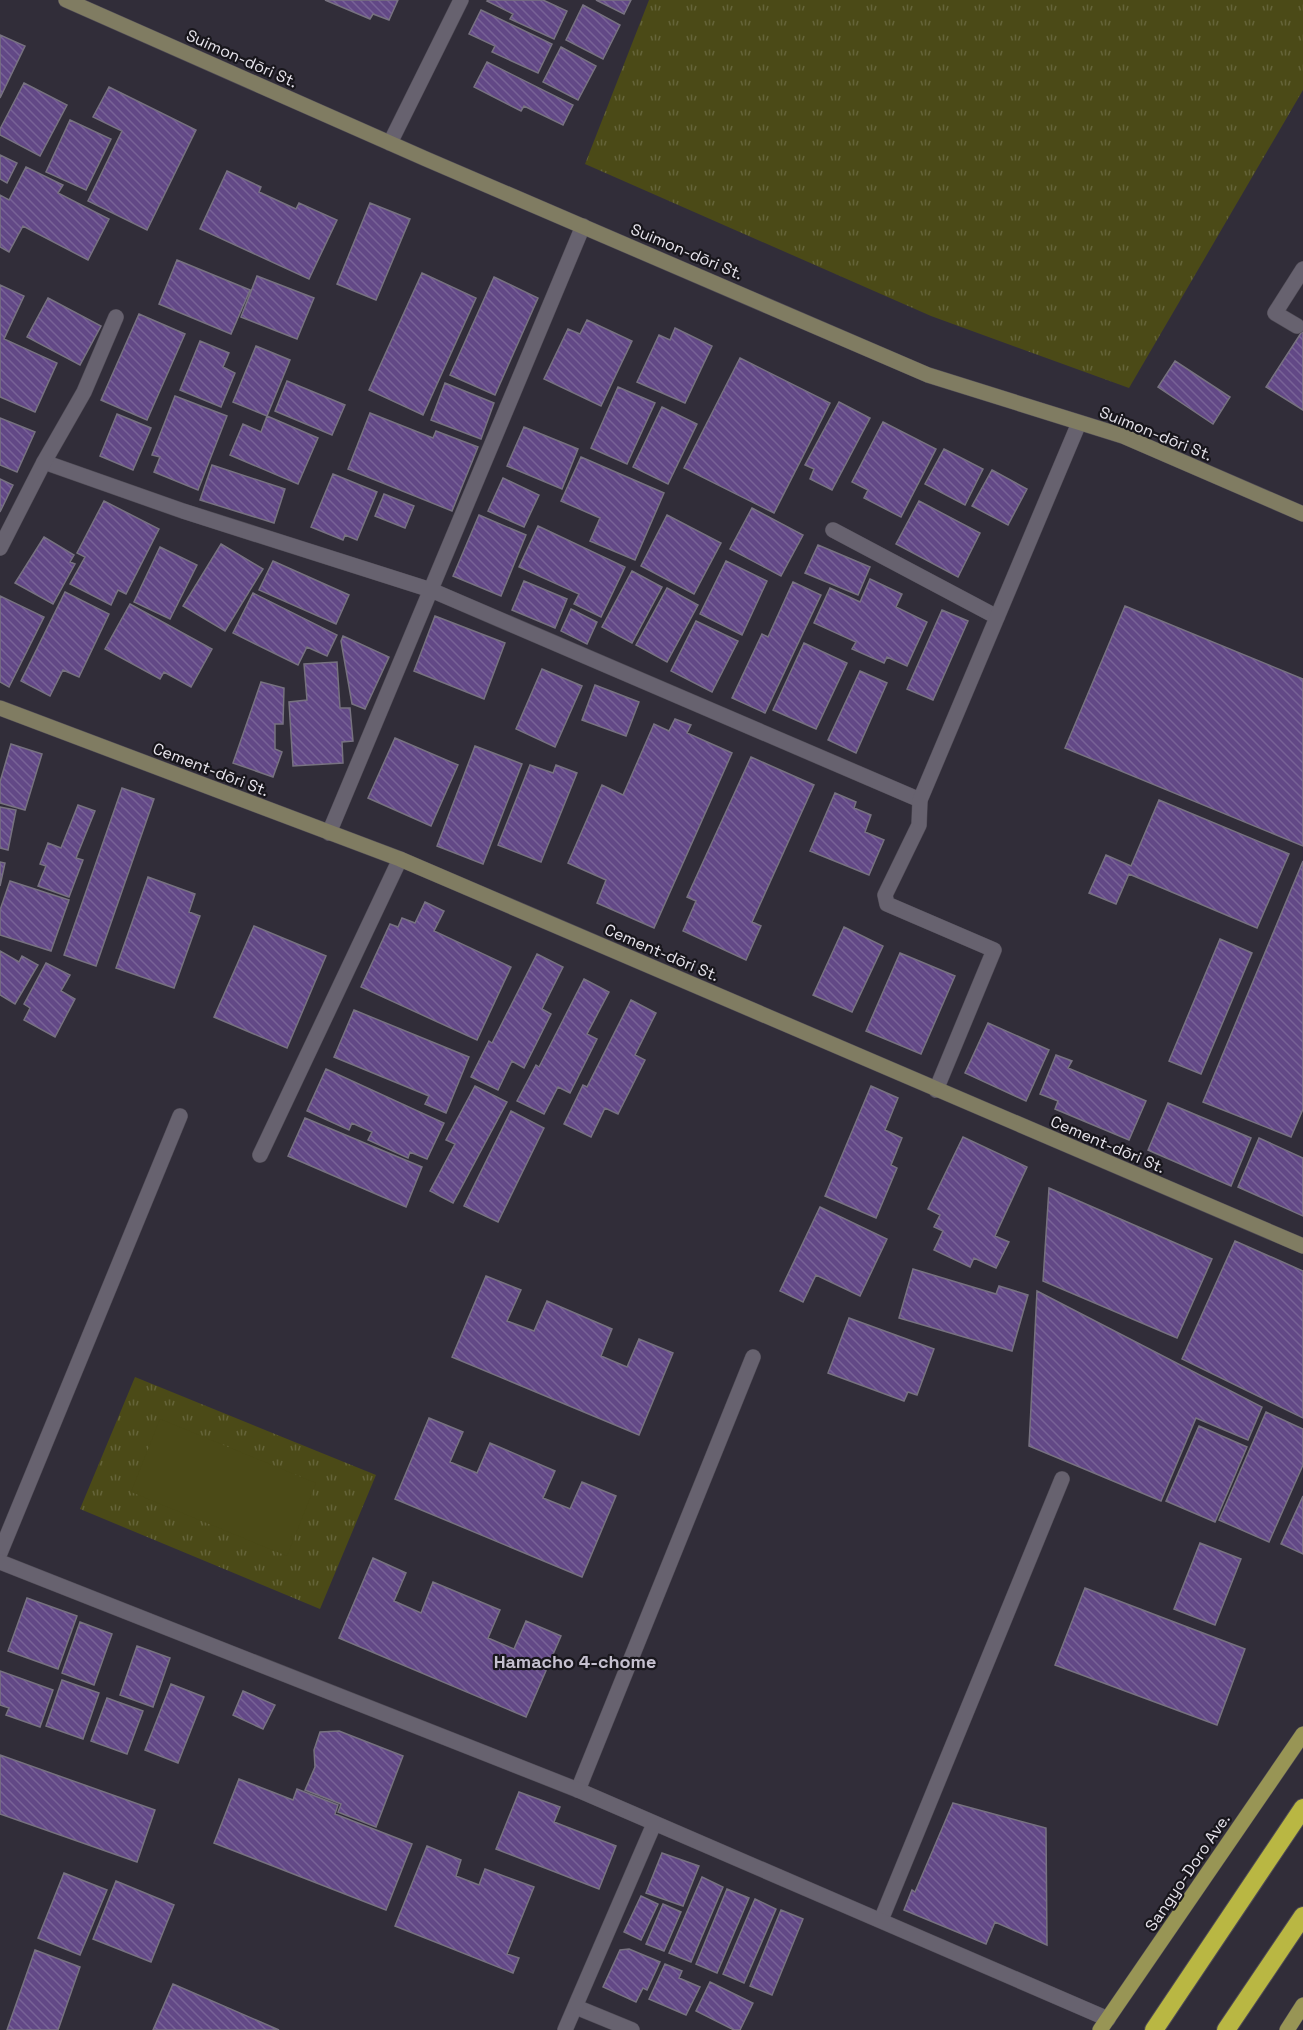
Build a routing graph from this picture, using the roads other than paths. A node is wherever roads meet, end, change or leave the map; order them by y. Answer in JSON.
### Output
{"nodes":[{"id":1,"x":66,"y":0,"type":"edge"},
{"id":2,"x":461,"y":0,"type":"edge"},
{"id":3,"x":390,"y":143,"type":"junction"},
{"id":4,"x":584,"y":226,"type":"junction"},
{"id":5,"x":1303,"y":269,"type":"edge"},
{"id":6,"x":116,"y":317,"type":"dead end"},
{"id":7,"x":1297,"y":326,"type":"dead end"},
{"id":8,"x":1079,"y":423,"type":"junction"},
{"id":9,"x":44,"y":462,"type":"junction"},
{"id":10,"x":1303,"y":514,"type":"edge"},
{"id":11,"x":833,"y":530,"type":"dead end"},
{"id":12,"x":0,"y":548,"type":"edge"},
{"id":13,"x":431,"y":590,"type":"junction"},
{"id":14,"x":998,"y":617,"type":"junction"},
{"id":15,"x":0,"y":708,"type":"edge"},
{"id":16,"x":920,"y":800,"type":"junction"},
{"id":17,"x":329,"y":833,"type":"junction"},
{"id":18,"x":400,"y":859,"type":"junction"},
{"id":19,"x":936,"y":1090,"type":"junction"},
{"id":20,"x":180,"y":1116,"type":"dead end"},
{"id":21,"x":260,"y":1155,"type":"dead end"},
{"id":22,"x":1303,"y":1246,"type":"edge"},
{"id":23,"x":753,"y":1358,"type":"dead end"},
{"id":24,"x":1062,"y":1479,"type":"dead end"},
{"id":25,"x":0,"y":1553,"type":"edge"},
{"id":26,"x":0,"y":1562,"type":"edge"},
{"id":27,"x":1303,"y":1734,"type":"edge"},
{"id":28,"x":578,"y":1790,"type":"junction"},
{"id":29,"x":1303,"y":1808,"type":"edge"},
{"id":30,"x":654,"y":1824,"type":"junction"},
{"id":31,"x":1303,"y":1916,"type":"edge"},
{"id":32,"x":881,"y":1920,"type":"junction"},
{"id":33,"x":1303,"y":2006,"type":"edge"},
{"id":34,"x":576,"y":2007,"type":"junction"},
{"id":35,"x":1104,"y":2024,"type":"edge"},
{"id":36,"x":565,"y":2030,"type":"edge"},
{"id":37,"x":632,"y":2030,"type":"edge"},
{"id":38,"x":1154,"y":2030,"type":"edge"},
{"id":39,"x":1226,"y":2030,"type":"edge"},
{"id":40,"x":1287,"y":2030,"type":"edge"}],
"edges":[{"from":1,"to":3,"type":"street","name":"Suimon-dōri St."},
{"from":2,"to":3,"type":"street"},
{"from":3,"to":4,"type":"street","name":"Suimon-dōri St."},
{"from":4,"to":8,"type":"street","name":"Suimon-dōri St."},
{"from":4,"to":13,"type":"street"},
{"from":5,"to":7,"type":"street"},
{"from":6,"to":9,"type":"street"},
{"from":8,"to":10,"type":"street","name":"Suimon-dōri St."},
{"from":8,"to":14,"type":"street"},
{"from":9,"to":12,"type":"street"},
{"from":9,"to":13,"type":"street"},
{"from":11,"to":14,"type":"street"},
{"from":13,"to":16,"type":"street"},
{"from":13,"to":17,"type":"street"},
{"from":14,"to":16,"type":"street"},
{"from":15,"to":17,"type":"street","name":"Cement-dōri St."},
{"from":16,"to":19,"type":"street"},
{"from":17,"to":18,"type":"street","name":"Cement-dōri St."},
{"from":18,"to":19,"type":"street","name":"Cement-dōri St."},
{"from":18,"to":21,"type":"street"},
{"from":19,"to":22,"type":"street","name":"Cement-dōri St."},
{"from":20,"to":25,"type":"street"},
{"from":23,"to":28,"type":"street"},
{"from":24,"to":32,"type":"street"},
{"from":26,"to":28,"type":"street"},
{"from":27,"to":35,"type":"main road","name":"Sangyo-Doro Ave."},
{"from":28,"to":30,"type":"street"},
{"from":29,"to":38,"type":"highway"},
{"from":30,"to":32,"type":"street"},
{"from":30,"to":34,"type":"street"},
{"from":31,"to":39,"type":"highway"},
{"from":32,"to":35,"type":"street"},
{"from":33,"to":40,"type":"main road"},
{"from":34,"to":36,"type":"street"},
{"from":34,"to":37,"type":"street"}]}
